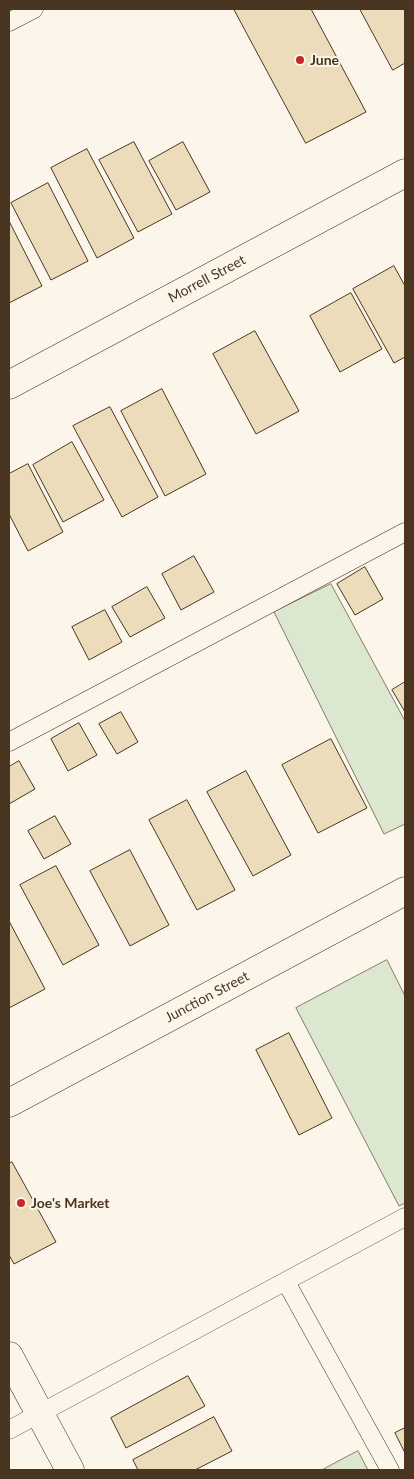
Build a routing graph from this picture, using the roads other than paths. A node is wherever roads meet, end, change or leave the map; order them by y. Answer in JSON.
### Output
{"nodes":[{"id":1,"x":34,"y":9,"type":"edge"},
{"id":2,"x":9,"y":22,"type":"edge"},
{"id":3,"x":405,"y":173,"type":"edge"},
{"id":4,"x":9,"y":385,"type":"edge"},
{"id":5,"x":405,"y":532,"type":"edge"},
{"id":6,"x":9,"y":742,"type":"edge"},
{"id":7,"x":404,"y":896,"type":"edge"},
{"id":8,"x":9,"y":1103,"type":"edge"},
{"id":9,"x":405,"y":1217,"type":"edge"},
{"id":10,"x":286,"y":1282,"type":"junction"},
{"id":11,"x":9,"y":1356,"type":"edge"},
{"id":12,"x":40,"y":1414,"type":"junction"},
{"id":13,"x":9,"y":1430,"type":"edge"},
{"id":14,"x":70,"y":1470,"type":"edge"},
{"id":15,"x":390,"y":1470,"type":"edge"}],
"edges":[{"from":1,"to":2,"type":"lane"},
{"from":3,"to":4,"type":"street","name":"Morrell Street"},
{"from":5,"to":6,"type":"lane"},
{"from":7,"to":8,"type":"street","name":"Junction Street"},
{"from":9,"to":10,"type":"lane"},
{"from":10,"to":12,"type":"lane"},
{"from":10,"to":15,"type":"lane"},
{"from":11,"to":12,"type":"street"},
{"from":12,"to":13,"type":"lane"},
{"from":12,"to":14,"type":"street"}]}
